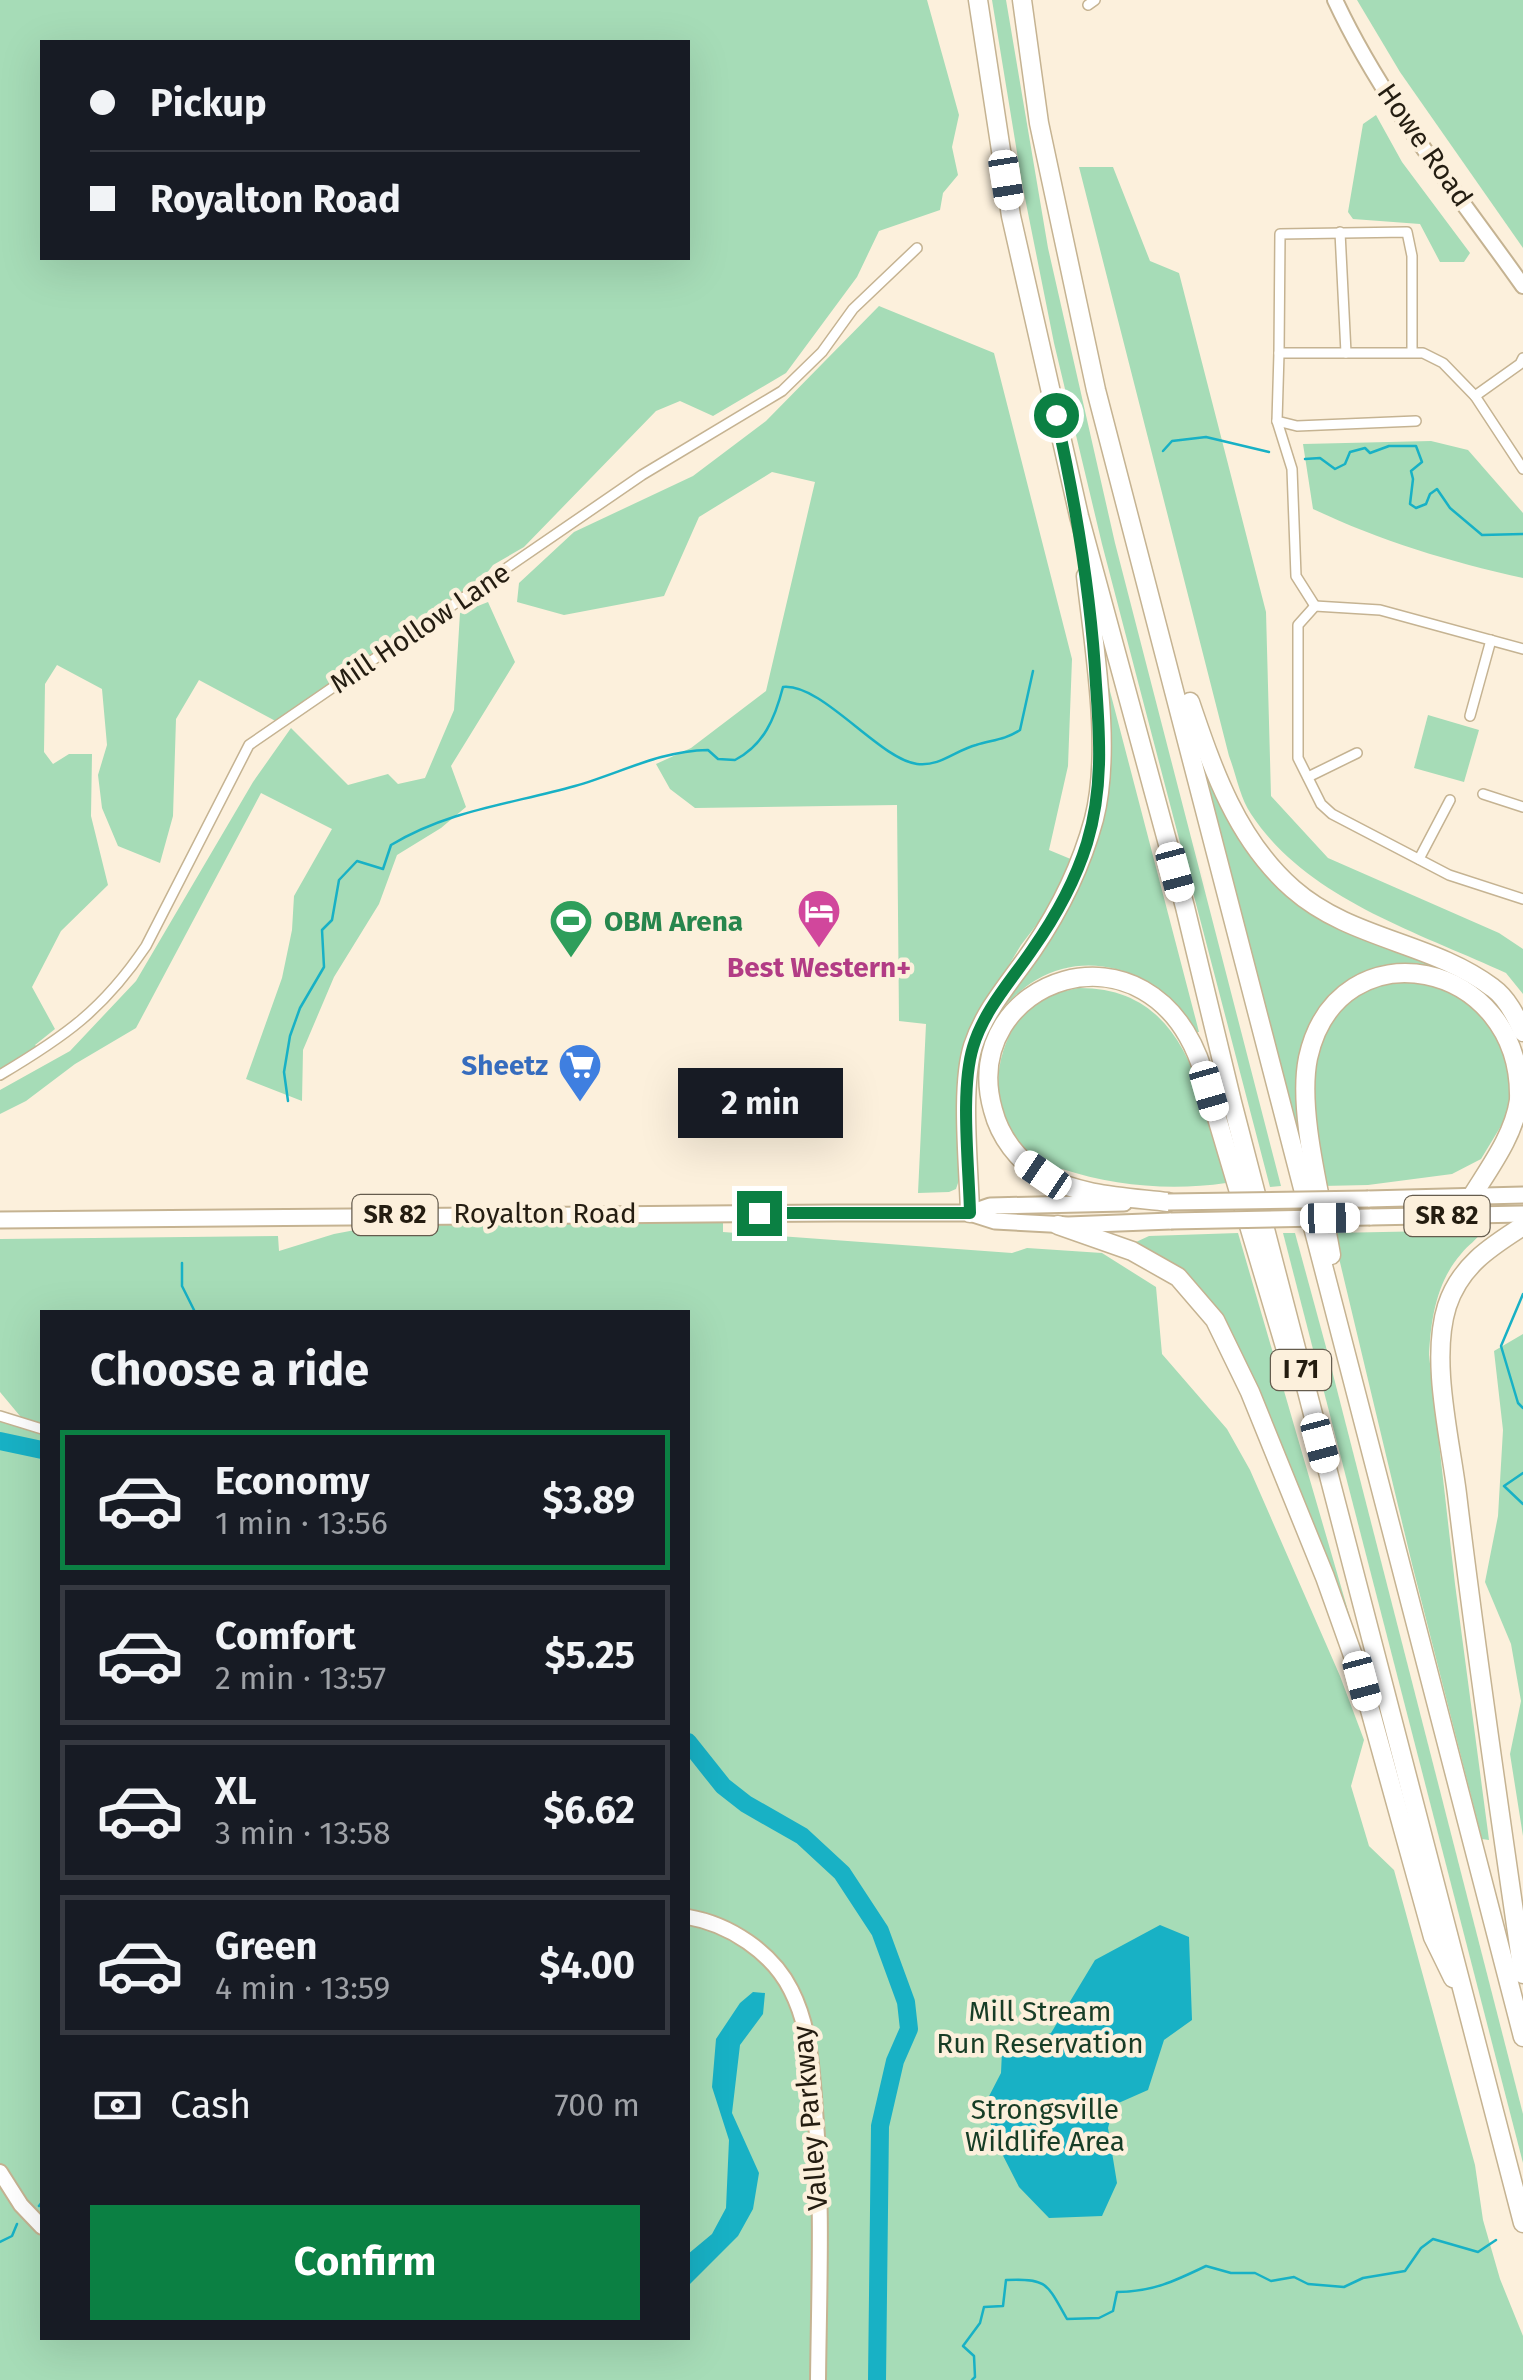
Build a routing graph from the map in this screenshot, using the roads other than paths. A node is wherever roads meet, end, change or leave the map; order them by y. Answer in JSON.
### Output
{"nodes":[{"id":1,"x":978,"y":0,"type":"edge"},
{"id":2,"x":1022,"y":0,"type":"edge"},
{"id":3,"x":1335,"y":0,"type":"edge"},
{"id":4,"x":1340,"y":232,"type":"junction"},
{"id":5,"x":917,"y":248,"type":"dead end"},
{"id":6,"x":1523,"y":286,"type":"edge"},
{"id":7,"x":1412,"y":352,"type":"junction"},
{"id":8,"x":1279,"y":353,"type":"junction"},
{"id":9,"x":1346,"y":353,"type":"junction"},
{"id":10,"x":1522,"y":362,"type":"edge"},
{"id":11,"x":1474,"y":396,"type":"junction"},
{"id":12,"x":1277,"y":421,"type":"junction"},
{"id":13,"x":1416,"y":421,"type":"dead end"},
{"id":14,"x":1523,"y":469,"type":"edge"},
{"id":15,"x":1079,"y":516,"type":"junction"},
{"id":16,"x":1148,"y":581,"type":"junction"},
{"id":17,"x":1315,"y":606,"type":"junction"},
{"id":18,"x":1491,"y":640,"type":"junction"},
{"id":19,"x":1523,"y":649,"type":"edge"},
{"id":20,"x":1470,"y":716,"type":"dead end"},
{"id":21,"x":1357,"y":752,"type":"dead end"},
{"id":22,"x":1308,"y":777,"type":"junction"},
{"id":23,"x":1483,"y":794,"type":"dead end"},
{"id":24,"x":1450,"y":800,"type":"dead end"},
{"id":25,"x":1523,"y":807,"type":"edge"},
{"id":26,"x":1419,"y":859,"type":"junction"},
{"id":27,"x":1523,"y":899,"type":"edge"},
{"id":28,"x":1523,"y":1032,"type":"edge"},
{"id":29,"x":0,"y":1076,"type":"edge"},
{"id":30,"x":1523,"y":1195,"type":"edge"},
{"id":31,"x":1472,"y":1196,"type":"junction"},
{"id":32,"x":1170,"y":1212,"type":"junction"},
{"id":33,"x":970,"y":1213,"type":"junction"},
{"id":34,"x":1523,"y":1214,"type":"edge"},
{"id":35,"x":0,"y":1220,"type":"edge"},
{"id":36,"x":1058,"y":1225,"type":"junction"},
{"id":37,"x":1523,"y":1226,"type":"edge"},
{"id":38,"x":1302,"y":1373,"type":"junction"},
{"id":39,"x":1352,"y":1379,"type":"junction"},
{"id":40,"x":0,"y":1416,"type":"edge"},
{"id":41,"x":40,"y":1428,"type":"edge"},
{"id":42,"x":690,"y":1917,"type":"edge"},
{"id":43,"x":1523,"y":1974,"type":"edge"},
{"id":44,"x":1464,"y":1997,"type":"junction"},
{"id":45,"x":1523,"y":2037,"type":"edge"},
{"id":46,"x":0,"y":2172,"type":"edge"},
{"id":47,"x":1523,"y":2223,"type":"edge"},
{"id":48,"x":40,"y":2224,"type":"edge"},
{"id":49,"x":818,"y":2380,"type":"edge"}],
"edges":[{"from":1,"to":15,"type":"highway","number":"I 71"},
{"from":2,"to":16,"type":"highway","number":"I 71"},
{"from":3,"to":6,"type":"street","name":"Howe Road"},
{"from":4,"to":7,"type":"street"},
{"from":4,"to":8,"type":"street"},
{"from":4,"to":9,"type":"street"},
{"from":5,"to":29,"type":"street","name":"Mill Hollow Lane"},
{"from":7,"to":9,"type":"street"},
{"from":7,"to":11,"type":"street"},
{"from":8,"to":9,"type":"street"},
{"from":8,"to":12,"type":"street"},
{"from":10,"to":11,"type":"street"},
{"from":11,"to":14,"type":"street"},
{"from":12,"to":13,"type":"street"},
{"from":12,"to":17,"type":"street"},
{"from":15,"to":33,"type":"highway"},
{"from":15,"to":38,"type":"highway","number":"I 71"},
{"from":16,"to":28,"type":"highway"},
{"from":16,"to":39,"type":"highway","number":"I 71"},
{"from":17,"to":18,"type":"street"},
{"from":17,"to":22,"type":"street"},
{"from":18,"to":19,"type":"street"},
{"from":18,"to":20,"type":"street"},
{"from":21,"to":22,"type":"street"},
{"from":22,"to":26,"type":"street"},
{"from":23,"to":25,"type":"street"},
{"from":24,"to":26,"type":"street"},
{"from":26,"to":27,"type":"street"},
{"from":30,"to":31,"type":"main road","name":"Royalton Road","number":"SR 82"},
{"from":31,"to":32,"type":"main road","name":"Royalton Road","number":"SR 82","bridge":true},
{"from":31,"to":39,"type":"highway"},
{"from":32,"to":33,"type":"main road","name":"Royalton Road","number":"SR 82"},
{"from":32,"to":34,"type":"main road","name":"Royalton Road","number":"SR 82","bridge":true},
{"from":32,"to":36,"type":"main road","name":"Royalton Road","number":"SR 82"},
{"from":32,"to":38,"type":"highway"},
{"from":33,"to":35,"type":"main road","name":"Royalton Road","number":"SR 82"},
{"from":33,"to":36,"type":"main road","name":"Royalton Road","number":"SR 82"},
{"from":36,"to":44,"type":"highway"},
{"from":37,"to":43,"type":"highway"},
{"from":38,"to":44,"type":"highway","number":"I 71"},
{"from":39,"to":45,"type":"highway","number":"I 71"},
{"from":40,"to":41,"type":"street"},
{"from":42,"to":49,"type":"street","name":"Valley Parkway"},
{"from":44,"to":47,"type":"highway","number":"I 71"},
{"from":46,"to":48,"type":"street"}]}
